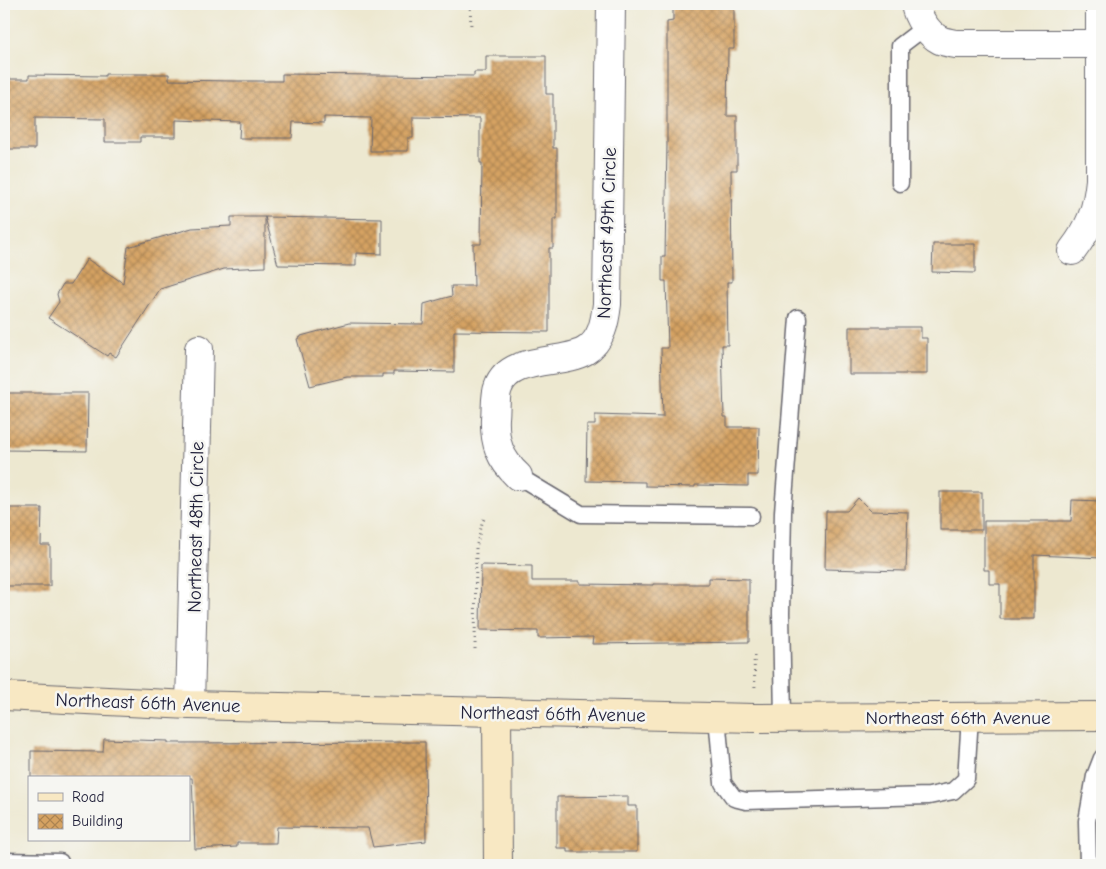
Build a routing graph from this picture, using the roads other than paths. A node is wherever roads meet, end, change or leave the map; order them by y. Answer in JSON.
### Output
{"nodes":[{"id":1,"x":611,"y":4,"type":"edge"},
{"id":2,"x":1100,"y":4,"type":"edge"},
{"id":3,"x":920,"y":15,"type":"edge"},
{"id":4,"x":1100,"y":44,"type":"junction"},
{"id":5,"x":900,"y":183,"type":"dead end"},
{"id":6,"x":1072,"y":251,"type":"dead end"},
{"id":7,"x":798,"y":318,"type":"dead end"},
{"id":8,"x":199,"y":348,"type":"dead end"},
{"id":9,"x":518,"y":476,"type":"joint"},
{"id":10,"x":751,"y":516,"type":"dead end"},
{"id":11,"x":4,"y":696,"type":"edge"},
{"id":12,"x":190,"y":705,"type":"junction"},
{"id":13,"x":497,"y":712,"type":"junction"},
{"id":14,"x":1102,"y":716,"type":"edge"},
{"id":15,"x":717,"y":717,"type":"junction"},
{"id":16,"x":970,"y":717,"type":"junction"},
{"id":17,"x":784,"y":718,"type":"junction"},
{"id":18,"x":1102,"y":758,"type":"edge"},
{"id":19,"x":4,"y":861,"type":"edge"},
{"id":20,"x":60,"y":865,"type":"edge"},
{"id":21,"x":498,"y":865,"type":"edge"},
{"id":22,"x":1088,"y":865,"type":"edge"}],
"edges":[{"from":1,"to":9,"type":"street","name":"Northeast 49th Circle"},
{"from":2,"to":4,"type":"street"},
{"from":3,"to":4,"type":"street"},
{"from":3,"to":5,"type":"lane"},
{"from":4,"to":6,"type":"street"},
{"from":7,"to":17,"type":"lane"},
{"from":8,"to":12,"type":"street","name":"Northeast 48th Circle"},
{"from":9,"to":10,"type":"lane"},
{"from":11,"to":12,"type":"street","name":"Northeast 66th Avenue"},
{"from":12,"to":13,"type":"street","name":"Northeast 66th Avenue"},
{"from":13,"to":15,"type":"street","name":"Northeast 66th Avenue"},
{"from":13,"to":21,"type":"street"},
{"from":14,"to":16,"type":"street","name":"Northeast 66th Avenue"},
{"from":15,"to":16,"type":"lane"},
{"from":15,"to":17,"type":"street","name":"Northeast 66th Avenue"},
{"from":16,"to":17,"type":"street","name":"Northeast 66th Avenue"},
{"from":18,"to":22,"type":"lane"},
{"from":19,"to":20,"type":"lane"}]}
